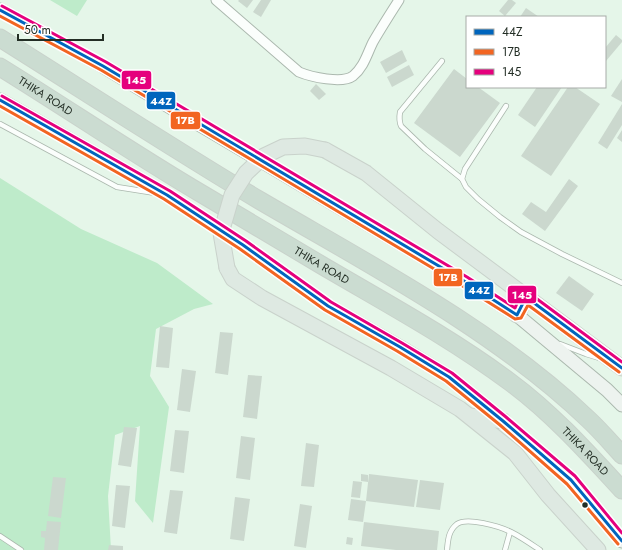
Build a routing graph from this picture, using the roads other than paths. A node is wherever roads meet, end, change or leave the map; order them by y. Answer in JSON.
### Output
{"nodes":[{"id":1,"x":216,"y":0,"type":"edge"},
{"id":2,"x":399,"y":0,"type":"edge"},
{"id":3,"x":0,"y":10,"type":"edge"},
{"id":4,"x":0,"y":38,"type":"edge"},
{"id":5,"x":442,"y":61,"type":"dead end"},
{"id":6,"x":0,"y":67,"type":"edge"},
{"id":7,"x":0,"y":100,"type":"edge"},
{"id":8,"x":506,"y":106,"type":"dead end"},
{"id":9,"x":0,"y":124,"type":"edge"},
{"id":10,"x":462,"y":179,"type":"junction"},
{"id":11,"x":167,"y":195,"type":"junction"},
{"id":12,"x":622,"y":283,"type":"edge"},
{"id":13,"x":526,"y":297,"type":"junction"},
{"id":14,"x":517,"y":315,"type":"junction"},
{"id":15,"x":544,"y":337,"type":"junction"},
{"id":16,"x":618,"y":364,"type":"edge"},
{"id":17,"x":622,"y":405,"type":"edge"},
{"id":18,"x":469,"y":416,"type":"junction"},
{"id":19,"x":504,"y":422,"type":"junction"},
{"id":20,"x":622,"y":455,"type":"edge"},
{"id":21,"x":622,"y":490,"type":"edge"},
{"id":22,"x":510,"y":532,"type":"junction"},
{"id":23,"x":0,"y":536,"type":"edge"},
{"id":24,"x":622,"y":542,"type":"edge"},
{"id":25,"x":20,"y":550,"type":"edge"},
{"id":26,"x":447,"y":550,"type":"edge"},
{"id":27,"x":505,"y":550,"type":"edge"},
{"id":28,"x":540,"y":550,"type":"edge"},
{"id":29,"x":598,"y":550,"type":"edge"}],
"edges":[{"from":1,"to":2,"type":"street"},
{"from":3,"to":14,"type":"main road"},
{"from":4,"to":20,"type":"highway"},
{"from":5,"to":10,"type":"lane"},
{"from":6,"to":21,"type":"highway","name":"THIKA ROAD"},
{"from":7,"to":11,"type":"main road"},
{"from":8,"to":10,"type":"lane"},
{"from":9,"to":11,"type":"lane"},
{"from":10,"to":12,"type":"lane"},
{"from":11,"to":19,"type":"main road"},
{"from":13,"to":14,"type":"main road"},
{"from":13,"to":16,"type":"main road"},
{"from":13,"to":18,"type":"main road","bridge":true},
{"from":14,"to":15,"type":"main road"},
{"from":15,"to":16,"type":"lane"},
{"from":15,"to":17,"type":"main road"},
{"from":18,"to":19,"type":"main road"},
{"from":18,"to":29,"type":"main road"},
{"from":19,"to":24,"type":"main road"},
{"from":22,"to":26,"type":"lane"},
{"from":22,"to":27,"type":"lane"},
{"from":22,"to":28,"type":"lane"},
{"from":23,"to":25,"type":"lane"}]}
